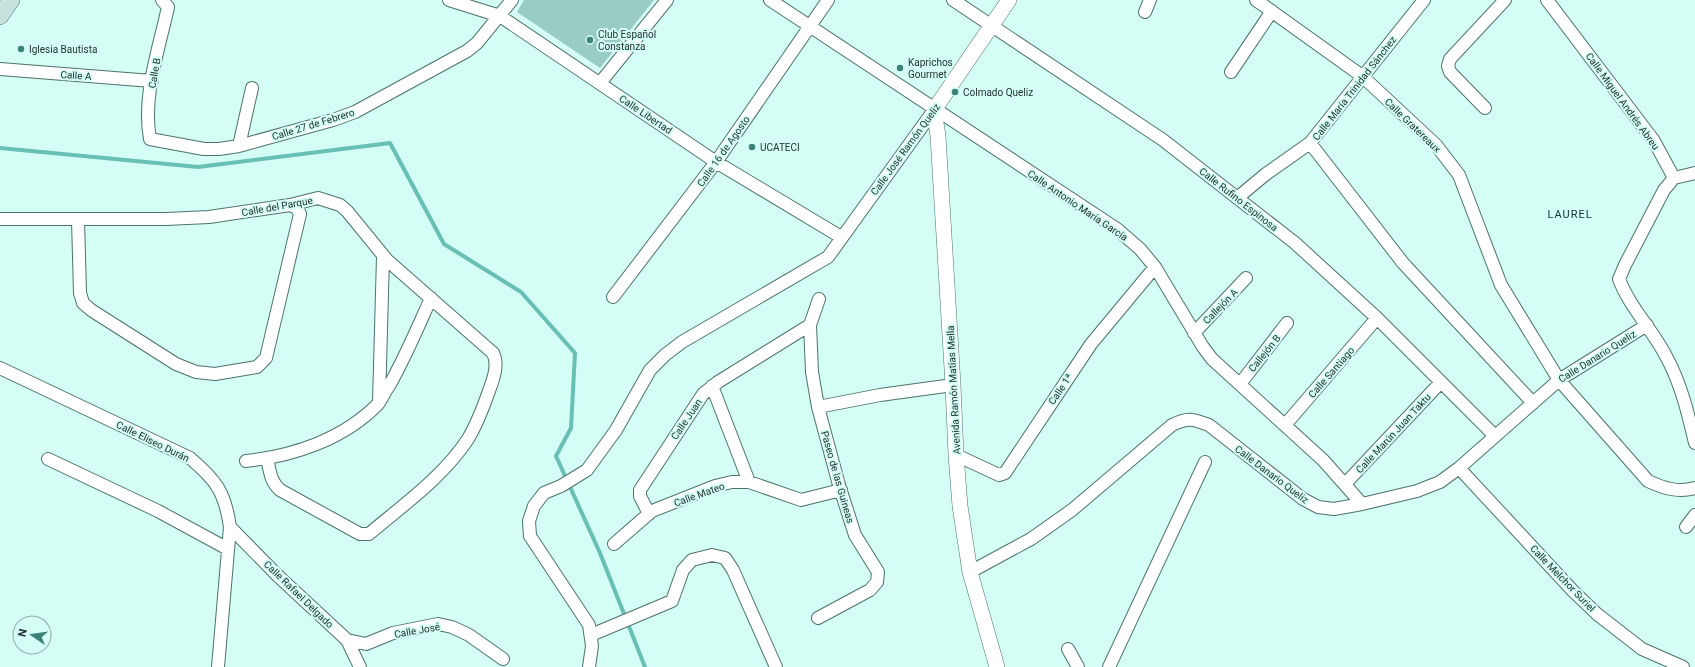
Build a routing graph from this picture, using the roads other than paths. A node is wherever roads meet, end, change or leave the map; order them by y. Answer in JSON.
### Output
{"nodes":[{"id":1,"x":11,"y":0,"type":"edge"},
{"id":2,"x":449,"y":0,"type":"edge"},
{"id":3,"x":512,"y":0,"type":"edge"},
{"id":4,"x":667,"y":0,"type":"edge"},
{"id":5,"x":770,"y":0,"type":"edge"},
{"id":6,"x":828,"y":0,"type":"edge"},
{"id":7,"x":953,"y":0,"type":"edge"},
{"id":8,"x":1009,"y":0,"type":"edge"},
{"id":9,"x":1150,"y":0,"type":"edge"},
{"id":10,"x":1256,"y":0,"type":"edge"},
{"id":11,"x":1424,"y":0,"type":"edge"},
{"id":12,"x":1505,"y":0,"type":"edge"},
{"id":13,"x":1547,"y":0,"type":"edge"},
{"id":14,"x":165,"y":3,"type":"edge"},
{"id":15,"x":1272,"y":11,"type":"junction"},
{"id":16,"x":1145,"y":12,"type":"dead end"},
{"id":17,"x":0,"y":16,"type":"edge"},
{"id":18,"x":500,"y":16,"type":"junction"},
{"id":19,"x":809,"y":25,"type":"junction"},
{"id":20,"x":992,"y":26,"type":"junction"},
{"id":21,"x":0,"y":69,"type":"edge"},
{"id":22,"x":1231,"y":72,"type":"dead end"},
{"id":23,"x":1362,"y":76,"type":"junction"},
{"id":24,"x":152,"y":81,"type":"junction"},
{"id":25,"x":600,"y":83,"type":"junction"},
{"id":26,"x":252,"y":88,"type":"dead end"},
{"id":27,"x":1485,"y":108,"type":"dead end"},
{"id":28,"x":934,"y":110,"type":"junction"},
{"id":29,"x":150,"y":139,"type":"joint"},
{"id":30,"x":1310,"y":144,"type":"junction"},
{"id":31,"x":239,"y":146,"type":"junction"},
{"id":32,"x":716,"y":162,"type":"junction"},
{"id":33,"x":1695,"y":173,"type":"edge"},
{"id":34,"x":1674,"y":178,"type":"junction"},
{"id":35,"x":1237,"y":198,"type":"junction"},
{"id":36,"x":290,"y":206,"type":"junction"},
{"id":37,"x":0,"y":219,"type":"edge"},
{"id":38,"x":78,"y":220,"type":"junction"},
{"id":39,"x":841,"y":237,"type":"junction"},
{"id":40,"x":384,"y":256,"type":"junction"},
{"id":41,"x":1155,"y":267,"type":"junction"},
{"id":42,"x":1246,"y":278,"type":"dead end"},
{"id":43,"x":613,"y":297,"type":"dead end"},
{"id":44,"x":431,"y":298,"type":"junction"},
{"id":45,"x":819,"y":299,"type":"dead end"},
{"id":46,"x":1377,"y":318,"type":"junction"},
{"id":47,"x":1288,"y":323,"type":"dead end"},
{"id":48,"x":810,"y":325,"type":"junction"},
{"id":49,"x":1647,"y":325,"type":"junction"},
{"id":50,"x":1194,"y":333,"type":"junction"},
{"id":51,"x":0,"y":368,"type":"edge"},
{"id":52,"x":1559,"y":380,"type":"junction"},
{"id":53,"x":1441,"y":382,"type":"junction"},
{"id":54,"x":1240,"y":384,"type":"junction"},
{"id":55,"x":953,"y":385,"type":"junction"},
{"id":56,"x":712,"y":386,"type":"junction"},
{"id":57,"x":379,"y":403,"type":"junction"},
{"id":58,"x":1533,"y":403,"type":"junction"},
{"id":59,"x":818,"y":407,"type":"junction"},
{"id":60,"x":1285,"y":425,"type":"junction"},
{"id":61,"x":1494,"y":435,"type":"junction"},
{"id":62,"x":1695,"y":442,"type":"edge"},
{"id":63,"x":956,"y":455,"type":"junction"},
{"id":64,"x":267,"y":458,"type":"junction"},
{"id":65,"x":48,"y":459,"type":"dead end"},
{"id":66,"x":246,"y":461,"type":"dead end"},
{"id":67,"x":1205,"y":462,"type":"dead end"},
{"id":68,"x":1459,"y":468,"type":"junction"},
{"id":69,"x":749,"y":482,"type":"junction"},
{"id":70,"x":1345,"y":484,"type":"junction"},
{"id":71,"x":1695,"y":488,"type":"edge"},
{"id":72,"x":841,"y":490,"type":"junction"},
{"id":73,"x":1362,"y":504,"type":"junction"},
{"id":74,"x":649,"y":514,"type":"junction"},
{"id":75,"x":1695,"y":515,"type":"edge"},
{"id":76,"x":230,"y":527,"type":"junction"},
{"id":77,"x":1686,"y":527,"type":"dead end"},
{"id":78,"x":614,"y":544,"type":"dead end"},
{"id":79,"x":228,"y":548,"type":"junction"},
{"id":80,"x":970,"y":572,"type":"junction"},
{"id":81,"x":818,"y":618,"type":"dead end"},
{"id":82,"x":591,"y":635,"type":"junction"},
{"id":83,"x":347,"y":640,"type":"junction"},
{"id":84,"x":1068,"y":649,"type":"dead end"},
{"id":85,"x":503,"y":659,"type":"dead end"},
{"id":86,"x":218,"y":667,"type":"edge"},
{"id":87,"x":360,"y":667,"type":"edge"},
{"id":88,"x":588,"y":667,"type":"edge"},
{"id":89,"x":776,"y":667,"type":"edge"},
{"id":90,"x":997,"y":667,"type":"edge"},
{"id":91,"x":1078,"y":667,"type":"edge"},
{"id":92,"x":1109,"y":667,"type":"edge"},
{"id":93,"x":1683,"y":667,"type":"edge"}],
"edges":[{"from":1,"to":17,"type":"main road"},
{"from":2,"to":18,"type":"street","name":"Calle Libertad"},
{"from":3,"to":18,"type":"street","name":"Calle 27 de Febrero"},
{"from":4,"to":25,"type":"street"},
{"from":5,"to":19,"type":"street","name":"Calle Antonio María García"},
{"from":6,"to":19,"type":"street","name":"Calle 16 de Agosto"},
{"from":7,"to":20,"type":"street","name":"Calle Rufino Espinosa"},
{"from":8,"to":20,"type":"street","name":"Calle José Ramón Queliz"},
{"from":9,"to":16,"type":"street"},
{"from":10,"to":15,"type":"street","name":"Calle Gratereaux"},
{"from":11,"to":23,"type":"street","name":"Calle María Trinidad Sánchez"},
{"from":12,"to":27,"type":"street"},
{"from":13,"to":34,"type":"street","name":"Calle Miguel Andrés Abreu"},
{"from":14,"to":24,"type":"street","name":"Calle B"},
{"from":15,"to":22,"type":"street"},
{"from":15,"to":23,"type":"street","name":"Calle Gratereaux"},
{"from":18,"to":25,"type":"street","name":"Calle Libertad"},
{"from":18,"to":31,"type":"street","name":"Calle 27 de Febrero"},
{"from":19,"to":28,"type":"street","name":"Calle Antonio María García"},
{"from":19,"to":32,"type":"street","name":"Calle 16 de Agosto"},
{"from":20,"to":28,"type":"street","name":"Calle José Ramón Queliz"},
{"from":20,"to":35,"type":"street","name":"Calle Rufino Espinosa"},
{"from":21,"to":24,"type":"street","name":"Calle A"},
{"from":23,"to":30,"type":"street","name":"Calle María Trinidad Sánchez"},
{"from":23,"to":52,"type":"street","name":"Calle Gratereaux"},
{"from":24,"to":29,"type":"street","name":"Calle B"},
{"from":25,"to":32,"type":"street","name":"Calle Libertad"},
{"from":26,"to":31,"type":"street"},
{"from":28,"to":39,"type":"street","name":"Calle José Ramón Queliz"},
{"from":28,"to":41,"type":"street","name":"Calle Antonio María García"},
{"from":28,"to":55,"type":"street","name":"Avenida Ramón Matías Mella"},
{"from":29,"to":31,"type":"street","name":"Calle 27 de Febrero"},
{"from":30,"to":35,"type":"street","name":"Calle María Trinidad Sánchez"},
{"from":30,"to":58,"type":"street"},
{"from":32,"to":39,"type":"street","name":"Calle Libertad"},
{"from":32,"to":43,"type":"street","name":"Calle 16 de Agosto"},
{"from":33,"to":34,"type":"street"},
{"from":34,"to":49,"type":"street"},
{"from":35,"to":46,"type":"street","name":"Calle Rufino Espinosa"},
{"from":36,"to":38,"type":"street","name":"Calle del Parque"},
{"from":36,"to":38,"type":"street"},
{"from":36,"to":40,"type":"street","name":"Calle del Parque"},
{"from":37,"to":38,"type":"street","name":"Calle del Parque"},
{"from":39,"to":82,"type":"street"},
{"from":40,"to":44,"type":"street","name":"Calle del Parque"},
{"from":40,"to":57,"type":"street"},
{"from":41,"to":50,"type":"street","name":"Calle Antonio María García"},
{"from":41,"to":63,"type":"street","name":"Calle 1ª"},
{"from":42,"to":50,"type":"street","name":"Callejón A"},
{"from":44,"to":57,"type":"street"},
{"from":44,"to":64,"type":"street","name":"Calle del Parque"},
{"from":45,"to":48,"type":"street","name":"Paseo de las Guineas"},
{"from":46,"to":53,"type":"street","name":"Calle Rufino Espinosa"},
{"from":46,"to":60,"type":"street","name":"Calle Santiago"},
{"from":47,"to":54,"type":"street","name":"Callejón B"},
{"from":48,"to":56,"type":"street","name":"Calle Juan"},
{"from":48,"to":59,"type":"street","name":"Paseo de las Guineas"},
{"from":49,"to":52,"type":"street","name":"Calle Danario Queliz"},
{"from":49,"to":62,"type":"street"},
{"from":50,"to":54,"type":"street","name":"Calle Antonio María García"},
{"from":51,"to":76,"type":"street","name":"Calle Eliseo Durán"},
{"from":52,"to":58,"type":"street","name":"Calle Danario Queliz"},
{"from":52,"to":71,"type":"street","name":"Calle Gratereaux"},
{"from":53,"to":61,"type":"street","name":"Calle Rufino Espinosa"},
{"from":53,"to":70,"type":"street","name":"Calle Marún Juan Taktu"},
{"from":54,"to":60,"type":"street","name":"Calle Antonio María García"},
{"from":55,"to":59,"type":"street"},
{"from":55,"to":63,"type":"street","name":"Avenida Ramón Matías Mella"},
{"from":56,"to":69,"type":"street"},
{"from":56,"to":74,"type":"street","name":"Calle Juan"},
{"from":57,"to":64,"type":"street"},
{"from":58,"to":61,"type":"street","name":"Calle Danario Queliz"},
{"from":59,"to":72,"type":"street","name":"Paseo de las Guineas"},
{"from":60,"to":70,"type":"street","name":"Calle Antonio María García"},
{"from":61,"to":68,"type":"street","name":"Calle Danario Queliz"},
{"from":63,"to":80,"type":"street","name":"Avenida Ramón Matías Mella"},
{"from":64,"to":66,"type":"street"},
{"from":65,"to":79,"type":"street"},
{"from":67,"to":92,"type":"street"},
{"from":68,"to":73,"type":"street","name":"Calle Danario Queliz"},
{"from":68,"to":93,"type":"street","name":"Calle Melchor Suriel"},
{"from":69,"to":72,"type":"street","name":"Calle Mateo"},
{"from":69,"to":74,"type":"street","name":"Calle Mateo"},
{"from":70,"to":73,"type":"street","name":"Calle Antonio María García"},
{"from":72,"to":81,"type":"street","name":"Paseo de las Guineas"},
{"from":73,"to":80,"type":"street","name":"Calle Danario Queliz"},
{"from":74,"to":78,"type":"street","name":"Calle Mateo"},
{"from":75,"to":77,"type":"street"},
{"from":76,"to":79,"type":"street","name":"Calle Eliseo Durán"},
{"from":76,"to":83,"type":"street","name":"Calle Rafael Delgado"},
{"from":79,"to":86,"type":"street","name":"Calle Eliseo Durán"},
{"from":80,"to":90,"type":"street","name":"Avenida Ramón Matías Mella"},
{"from":82,"to":88,"type":"street"},
{"from":82,"to":89,"type":"street"},
{"from":83,"to":85,"type":"street","name":"Calle José"},
{"from":83,"to":87,"type":"street","name":"Calle Rafael Delgado"},
{"from":84,"to":91,"type":"street"}]}
